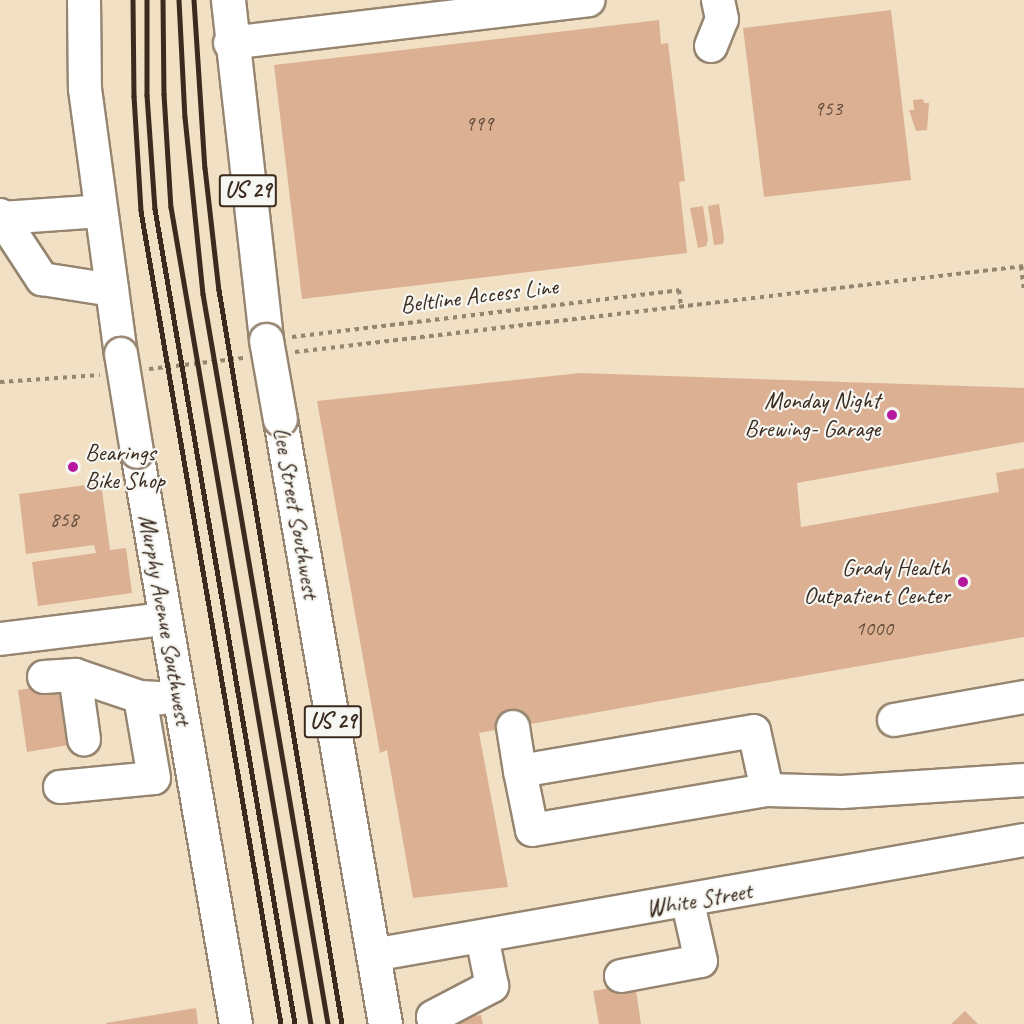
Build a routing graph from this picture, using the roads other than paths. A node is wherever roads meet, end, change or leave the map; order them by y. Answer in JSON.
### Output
{"nodes":[{"id":1,"x":84,"y":0,"type":"edge"},
{"id":2,"x":228,"y":0,"type":"edge"},
{"id":3,"x":588,"y":0,"type":"edge"},
{"id":4,"x":718,"y":0,"type":"edge"},
{"id":5,"x":230,"y":43,"type":"junction"},
{"id":6,"x":711,"y":46,"type":"dead end"},
{"id":7,"x":101,"y":211,"type":"junction"},
{"id":8,"x":1,"y":217,"type":"edge"},
{"id":9,"x":112,"y":290,"type":"junction"},
{"id":10,"x":163,"y":619,"type":"junction"},
{"id":11,"x":0,"y":639,"type":"edge"},
{"id":12,"x":75,"y":675,"type":"junction"},
{"id":13,"x":44,"y":677,"type":"dead end"},
{"id":14,"x":140,"y":697,"type":"junction"},
{"id":15,"x":1024,"y":697,"type":"edge"},
{"id":16,"x":177,"y":698,"type":"junction"},
{"id":17,"x":894,"y":720,"type":"dead end"},
{"id":18,"x":513,"y":727,"type":"dead end"},
{"id":19,"x":84,"y":739,"type":"dead end"},
{"id":20,"x":520,"y":771,"type":"junction"},
{"id":21,"x":191,"y":772,"type":"junction"},
{"id":22,"x":154,"y":778,"type":"junction"},
{"id":23,"x":1024,"y":780,"type":"edge"},
{"id":24,"x":60,"y":787,"type":"dead end"},
{"id":25,"x":767,"y":790,"type":"junction"},
{"id":26,"x":1024,"y":840,"type":"edge"},
{"id":27,"x":977,"y":849,"type":"junction"},
{"id":28,"x":1024,"y":860,"type":"edge"},
{"id":29,"x":688,"y":903,"type":"junction"},
{"id":30,"x":482,"y":937,"type":"junction"},
{"id":31,"x":373,"y":955,"type":"junction"},
{"id":32,"x":621,"y":976,"type":"dead end"},
{"id":33,"x":236,"y":1024,"type":"edge"},
{"id":34,"x":385,"y":1024,"type":"edge"},
{"id":35,"x":435,"y":1024,"type":"edge"}],
"edges":[{"from":1,"to":7,"type":"street","name":"Murphy Avenue Southwest"},
{"from":2,"to":5,"type":"main road","name":"Lee Street Southwest","number":"US 29"},
{"from":3,"to":5,"type":"street"},
{"from":4,"to":6,"type":"street"},
{"from":5,"to":31,"type":"main road","name":"Lee Street Southwest","number":"US 29","bridge":true},
{"from":7,"to":8,"type":"street"},
{"from":7,"to":9,"type":"street","name":"Murphy Avenue Southwest"},
{"from":8,"to":9,"type":"street"},
{"from":9,"to":10,"type":"street","name":"Murphy Avenue Southwest","bridge":true},
{"from":10,"to":11,"type":"street"},
{"from":10,"to":16,"type":"street","name":"Murphy Avenue Southwest"},
{"from":12,"to":13,"type":"street"},
{"from":12,"to":14,"type":"street"},
{"from":12,"to":19,"type":"street"},
{"from":14,"to":16,"type":"street"},
{"from":14,"to":22,"type":"street"},
{"from":15,"to":17,"type":"street"},
{"from":16,"to":21,"type":"street","name":"Murphy Avenue Southwest"},
{"from":18,"to":20,"type":"street"},
{"from":20,"to":25,"type":"street"},
{"from":20,"to":25,"type":"street"},
{"from":21,"to":22,"type":"street"},
{"from":21,"to":33,"type":"street","name":"Murphy Avenue Southwest"},
{"from":22,"to":24,"type":"street"},
{"from":23,"to":25,"type":"street"},
{"from":26,"to":27,"type":"street","name":"White Street"},
{"from":27,"to":28,"type":"street"},
{"from":27,"to":29,"type":"street","name":"White Street"},
{"from":29,"to":30,"type":"street","name":"White Street"},
{"from":29,"to":32,"type":"street"},
{"from":30,"to":31,"type":"street","name":"White Street"},
{"from":30,"to":35,"type":"street"},
{"from":31,"to":34,"type":"main road","name":"Lee Street Southwest","number":"US 29"}]}
